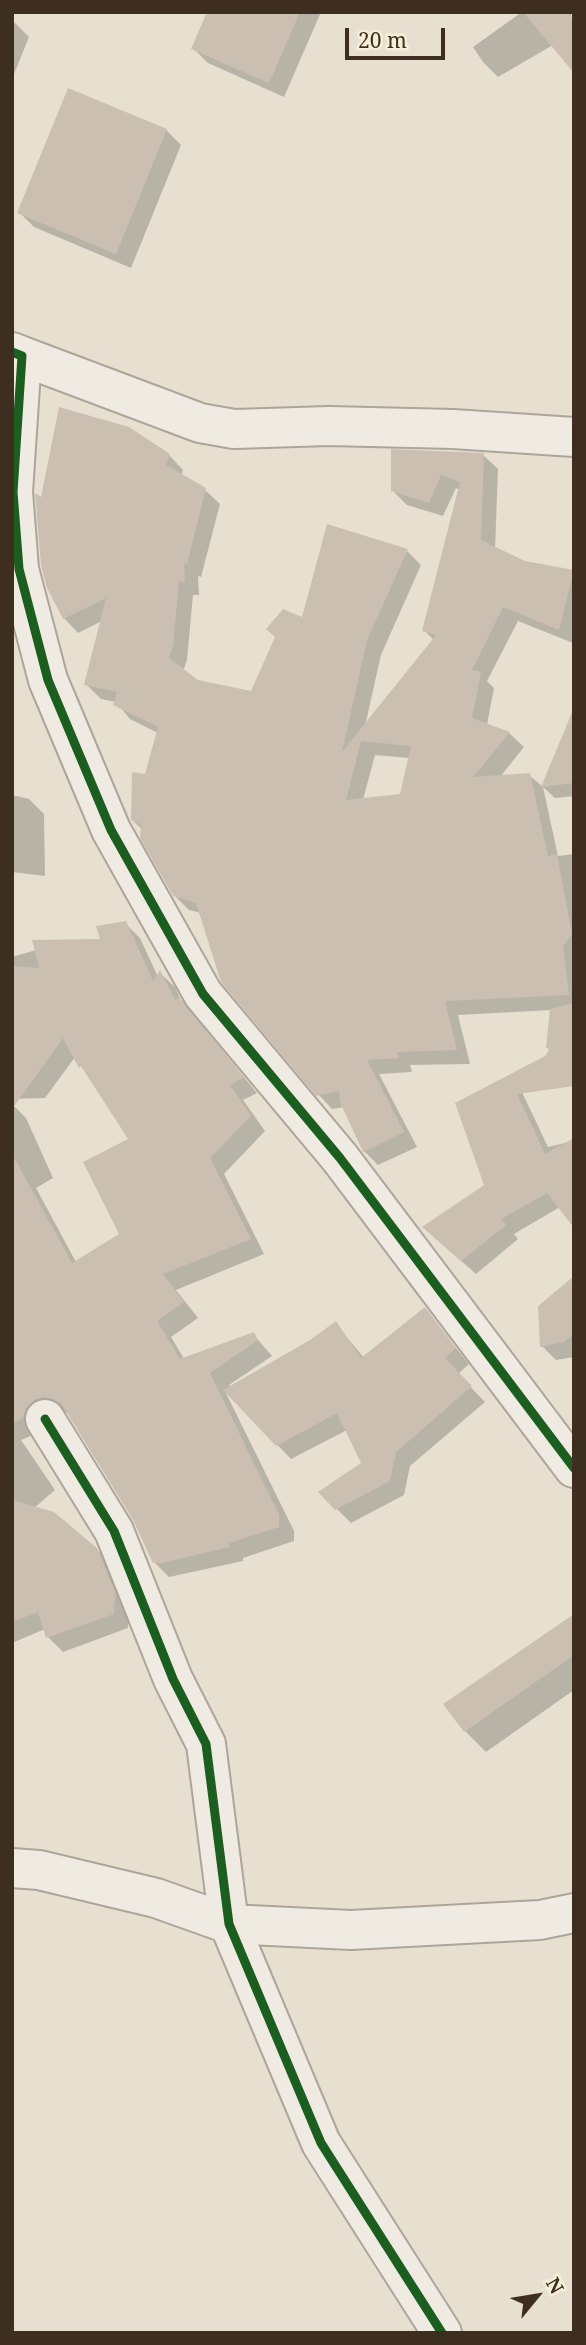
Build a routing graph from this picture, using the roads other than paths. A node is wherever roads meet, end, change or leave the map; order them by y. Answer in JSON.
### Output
{"nodes":[{"id":1,"x":17,"y":354,"type":"edge"},
{"id":2,"x":574,"y":437,"type":"edge"},
{"id":3,"x":46,"y":1419,"type":"dead end"},
{"id":4,"x":574,"y":1468,"type":"edge"},
{"id":5,"x":12,"y":1868,"type":"edge"},
{"id":6,"x":574,"y":1913,"type":"edge"},
{"id":7,"x":229,"y":1924,"type":"junction"},
{"id":8,"x":442,"y":2333,"type":"edge"}],
"edges":[{"from":1,"to":2,"type":"street"},
{"from":1,"to":4,"type":"street"},
{"from":3,"to":7,"type":"street"},
{"from":5,"to":7,"type":"street"},
{"from":6,"to":7,"type":"street"},
{"from":7,"to":8,"type":"street"}]}
